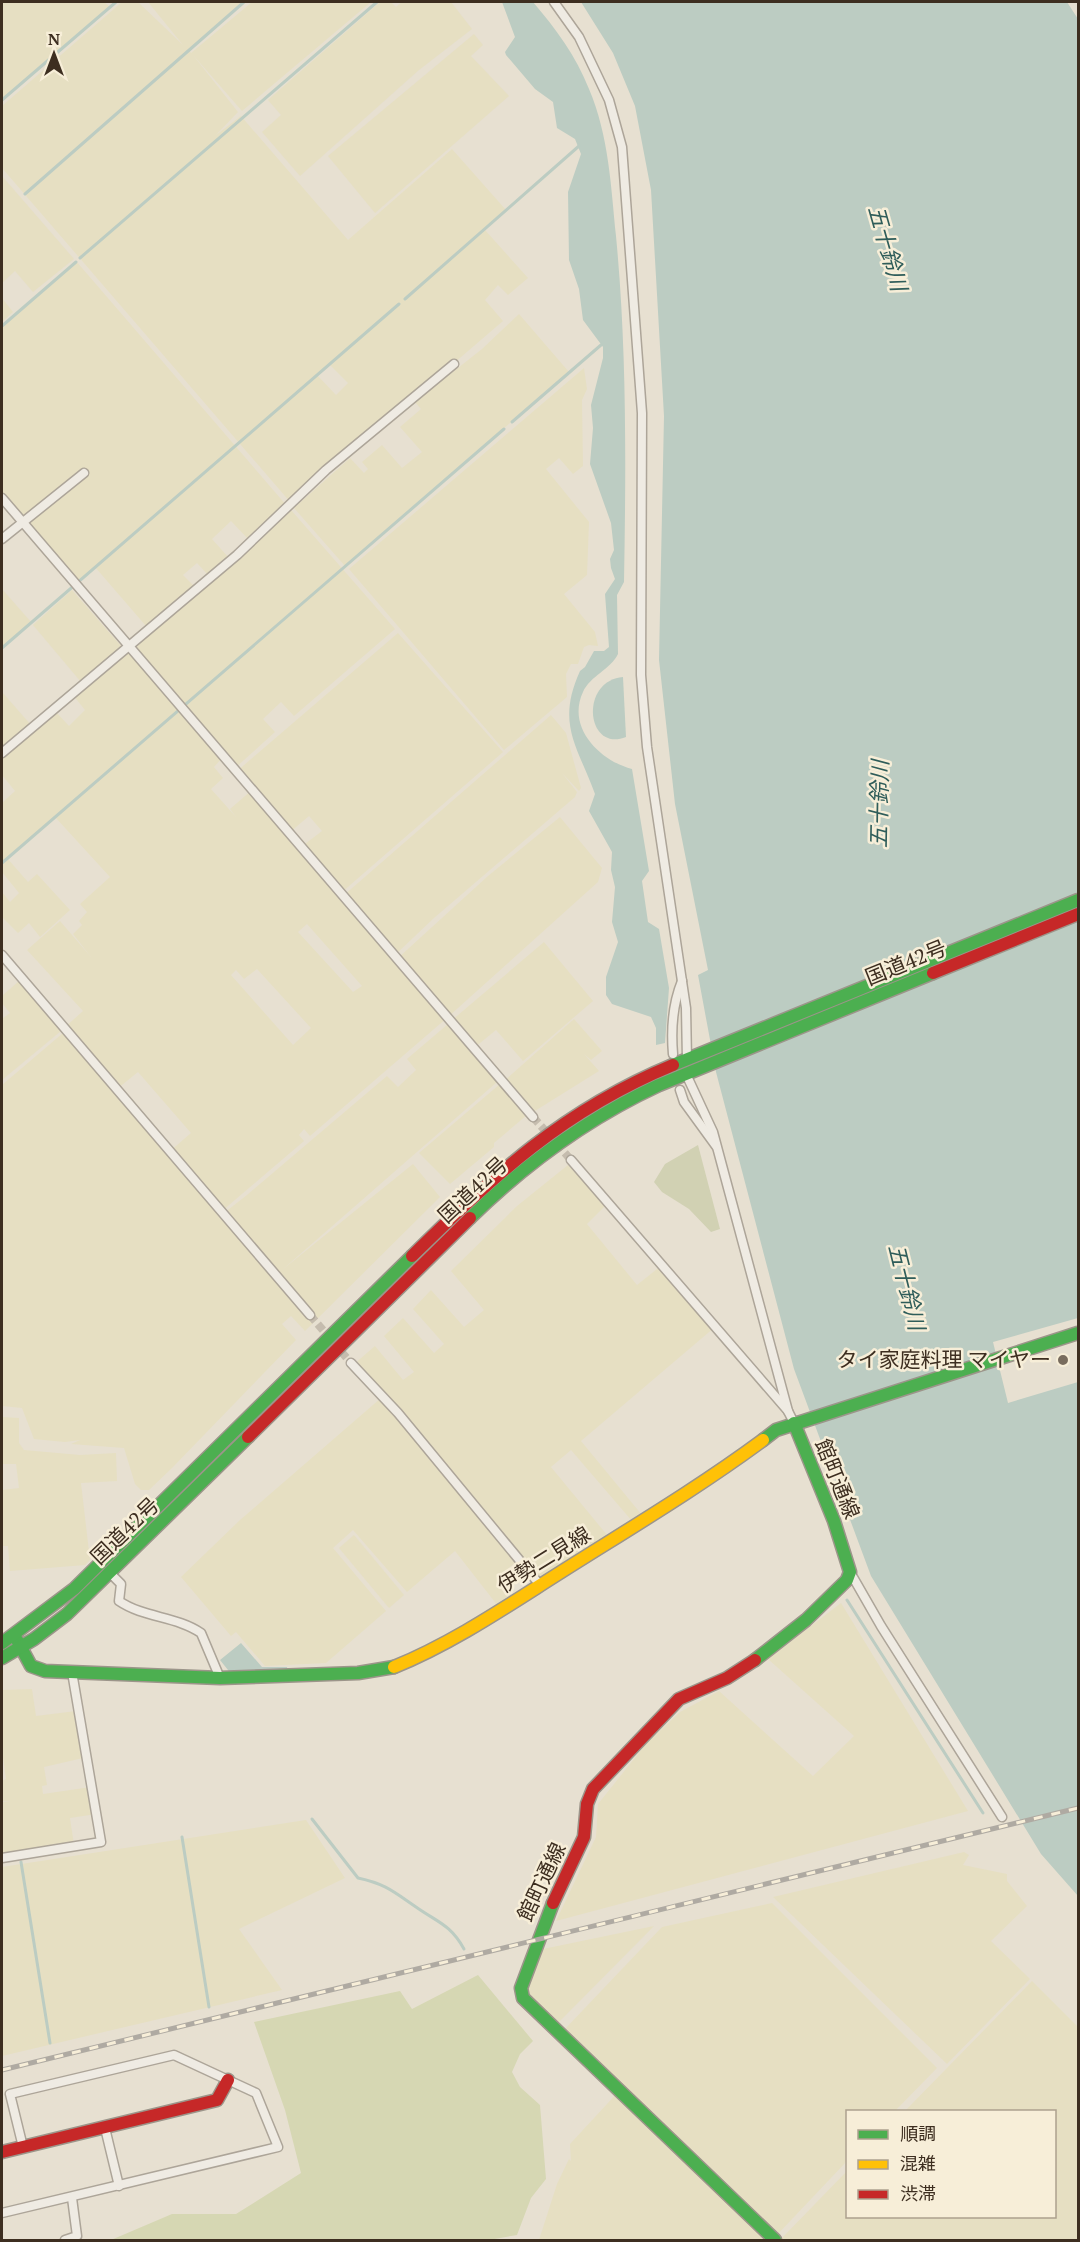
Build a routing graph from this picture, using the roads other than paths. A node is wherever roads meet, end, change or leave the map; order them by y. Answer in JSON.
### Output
{"nodes":[{"id":1,"x":554,"y":2,"type":"edge"},
{"id":2,"x":454,"y":364,"type":"dead end"},
{"id":3,"x":84,"y":473,"type":"dead end"},
{"id":4,"x":2,"y":498,"type":"edge"},
{"id":5,"x":22,"y":521,"type":"junction"},
{"id":6,"x":2,"y":539,"type":"edge"},
{"id":7,"x":129,"y":645,"type":"junction"},
{"id":8,"x":2,"y":753,"type":"edge"},
{"id":9,"x":1078,"y":900,"type":"edge"},
{"id":10,"x":1078,"y":914,"type":"edge"},
{"id":11,"x":2,"y":955,"type":"edge"},
{"id":12,"x":682,"y":981,"type":"junction"},
{"id":13,"x":673,"y":1054,"type":"dead end"},
{"id":14,"x":696,"y":1061,"type":"junction"},
{"id":15,"x":686,"y":1074,"type":"junction"},
{"id":16,"x":680,"y":1090,"type":"dead end"},
{"id":17,"x":532,"y":1117,"type":"tunnel mouth"},
{"id":18,"x":718,"y":1149,"type":"junction"},
{"id":19,"x":571,"y":1160,"type":"tunnel mouth"},
{"id":20,"x":310,"y":1315,"type":"tunnel mouth"},
{"id":21,"x":1078,"y":1333,"type":"edge"},
{"id":22,"x":351,"y":1363,"type":"tunnel mouth"},
{"id":23,"x":796,"y":1418,"type":"junction"},
{"id":24,"x":850,"y":1572,"type":"junction"},
{"id":25,"x":110,"y":1573,"type":"junction"},
{"id":26,"x":540,"y":1585,"type":"junction"},
{"id":27,"x":18,"y":1640,"type":"junction"},
{"id":28,"x":2,"y":1643,"type":"edge"},
{"id":29,"x":2,"y":1658,"type":"edge"},
{"id":30,"x":72,"y":1672,"type":"junction"},
{"id":31,"x":220,"y":1678,"type":"junction"},
{"id":32,"x":1002,"y":1817,"type":"dead end"},
{"id":33,"x":2,"y":1858,"type":"edge"},
{"id":34,"x":228,"y":2080,"type":"junction"},
{"id":35,"x":105,"y":2128,"type":"junction"},
{"id":36,"x":23,"y":2147,"type":"junction"},
{"id":37,"x":2,"y":2152,"type":"edge"},
{"id":38,"x":119,"y":2186,"type":"junction"},
{"id":39,"x":72,"y":2198,"type":"junction"},
{"id":40,"x":2,"y":2213,"type":"edge"},
{"id":41,"x":65,"y":2241,"type":"edge"},
{"id":42,"x":775,"y":2241,"type":"edge"}],
"edges":[{"from":1,"to":12,"type":"street"},
{"from":2,"to":7,"type":"street"},
{"from":3,"to":5,"type":"street"},
{"from":4,"to":5,"type":"street"},
{"from":5,"to":6,"type":"street"},
{"from":5,"to":7,"type":"street"},
{"from":7,"to":8,"type":"street"},
{"from":7,"to":17,"type":"street"},
{"from":9,"to":14,"type":"main road","name":"国道42号"},
{"from":10,"to":14,"type":"main road","name":"国道42号"},
{"from":11,"to":20,"type":"street"},
{"from":12,"to":13,"type":"street"},
{"from":12,"to":14,"type":"street"},
{"from":14,"to":15,"type":"main road","name":"国道42号"},
{"from":14,"to":27,"type":"main road","name":"国道42号"},
{"from":15,"to":18,"type":"street"},
{"from":15,"to":25,"type":"main road","name":"国道42号"},
{"from":16,"to":18,"type":"street"},
{"from":18,"to":23,"type":"street"},
{"from":19,"to":23,"type":"street"},
{"from":21,"to":23,"type":"main road","name":"伊勢二見線"},
{"from":22,"to":26,"type":"street"},
{"from":23,"to":24,"type":"main road","name":"館町通線"},
{"from":23,"to":26,"type":"main road","name":"伊勢二見線"},
{"from":24,"to":32,"type":"street"},
{"from":24,"to":42,"type":"main road","name":"館町通線"},
{"from":25,"to":27,"type":"main road","name":"国道42号"},
{"from":25,"to":31,"type":"street"},
{"from":26,"to":31,"type":"main road","name":"伊勢二見線"},
{"from":27,"to":28,"type":"main road","name":"国道42号"},
{"from":27,"to":29,"type":"main road","name":"国道42号"},
{"from":27,"to":30,"type":"main road","name":"伊勢二見線"},
{"from":30,"to":31,"type":"main road","name":"伊勢二見線"},
{"from":30,"to":33,"type":"street"},
{"from":34,"to":35,"type":"main road"},
{"from":34,"to":36,"type":"street"},
{"from":34,"to":38,"type":"street"},
{"from":35,"to":36,"type":"main road"},
{"from":35,"to":38,"type":"street"},
{"from":36,"to":37,"type":"main road"},
{"from":38,"to":39,"type":"street"},
{"from":39,"to":40,"type":"street"},
{"from":39,"to":41,"type":"street"}]}
